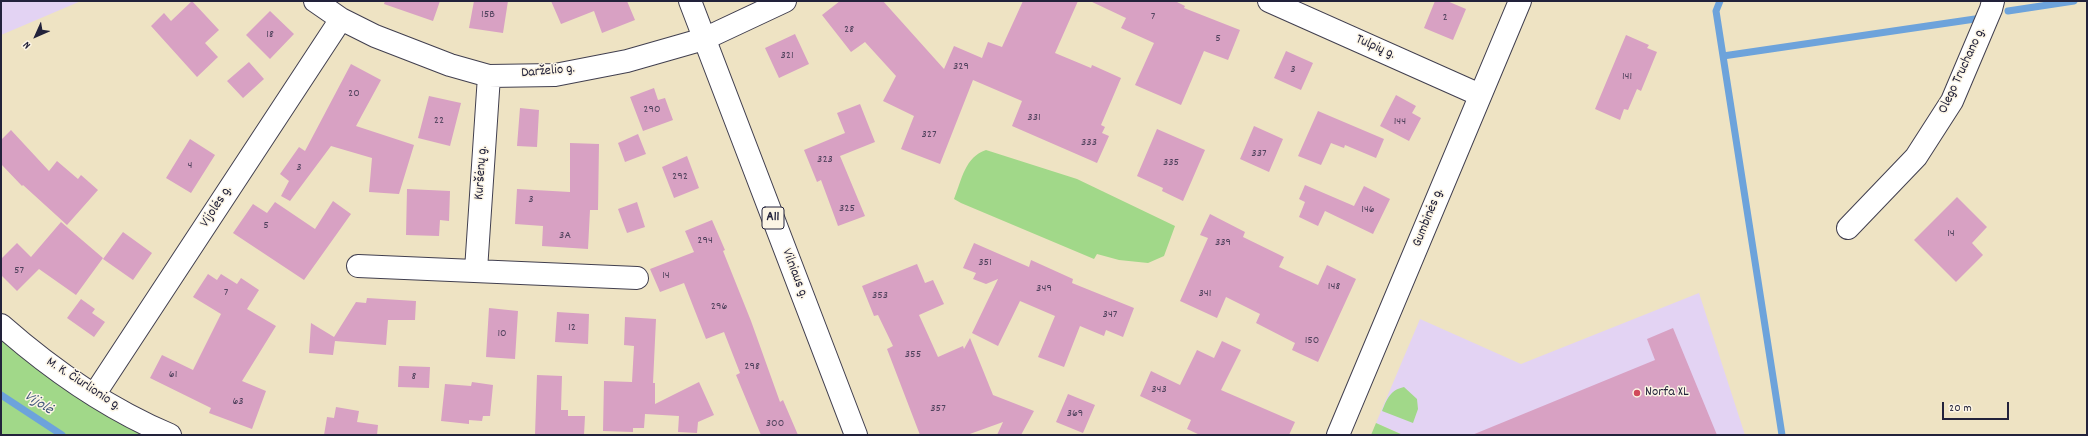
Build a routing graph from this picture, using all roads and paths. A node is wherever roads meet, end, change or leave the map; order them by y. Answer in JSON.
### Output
{"nodes":[{"id":1,"x":315,"y":1,"type":"edge"},
{"id":2,"x":690,"y":1,"type":"edge"},
{"id":3,"x":785,"y":1,"type":"edge"},
{"id":4,"x":1269,"y":1,"type":"edge"},
{"id":5,"x":1520,"y":1,"type":"edge"},
{"id":6,"x":1993,"y":1,"type":"edge"},
{"id":7,"x":341,"y":19,"type":"junction"},
{"id":8,"x":704,"y":39,"type":"junction"},
{"id":9,"x":489,"y":76,"type":"junction"},
{"id":10,"x":1480,"y":95,"type":"junction"},
{"id":11,"x":1848,"y":228,"type":"dead end"},
{"id":12,"x":358,"y":266,"type":"dead end"},
{"id":13,"x":476,"y":270,"type":"junction"},
{"id":14,"x":637,"y":278,"type":"dead end"},
{"id":15,"x":1,"y":325,"type":"edge"},
{"id":16,"x":94,"y":395,"type":"junction"},
{"id":17,"x":170,"y":435,"type":"edge"},
{"id":18,"x":856,"y":435,"type":"edge"},
{"id":19,"x":1338,"y":435,"type":"edge"}],
"edges":[{"from":1,"to":7,"type":"main road","name":"Darželio g."},
{"from":2,"to":8,"type":"main road","name":"Vilniaus g.","number":"A11"},
{"from":3,"to":8,"type":"main road","name":"Darželio g."},
{"from":4,"to":10,"type":"main road","name":"Tulpių g."},
{"from":5,"to":10,"type":"main road","name":"Gumbinės g."},
{"from":6,"to":11,"type":"main road","name":"Olego Truchano g."},
{"from":7,"to":9,"type":"main road","name":"Darželio g."},
{"from":7,"to":16,"type":"main road","name":"Vijolės g."},
{"from":8,"to":9,"type":"main road","name":"Darželio g."},
{"from":8,"to":18,"type":"main road","name":"Vilniaus g.","number":"A11"},
{"from":9,"to":13,"type":"main road","name":"Kuršėnų g."},
{"from":10,"to":19,"type":"main road","name":"Gumbinės g."},
{"from":12,"to":13,"type":"main road"},
{"from":13,"to":14,"type":"main road"},
{"from":15,"to":16,"type":"main road","name":"M. K. Čiurlionio g."},
{"from":16,"to":17,"type":"main road","name":"M. K. Čiurlionio g."}]}
